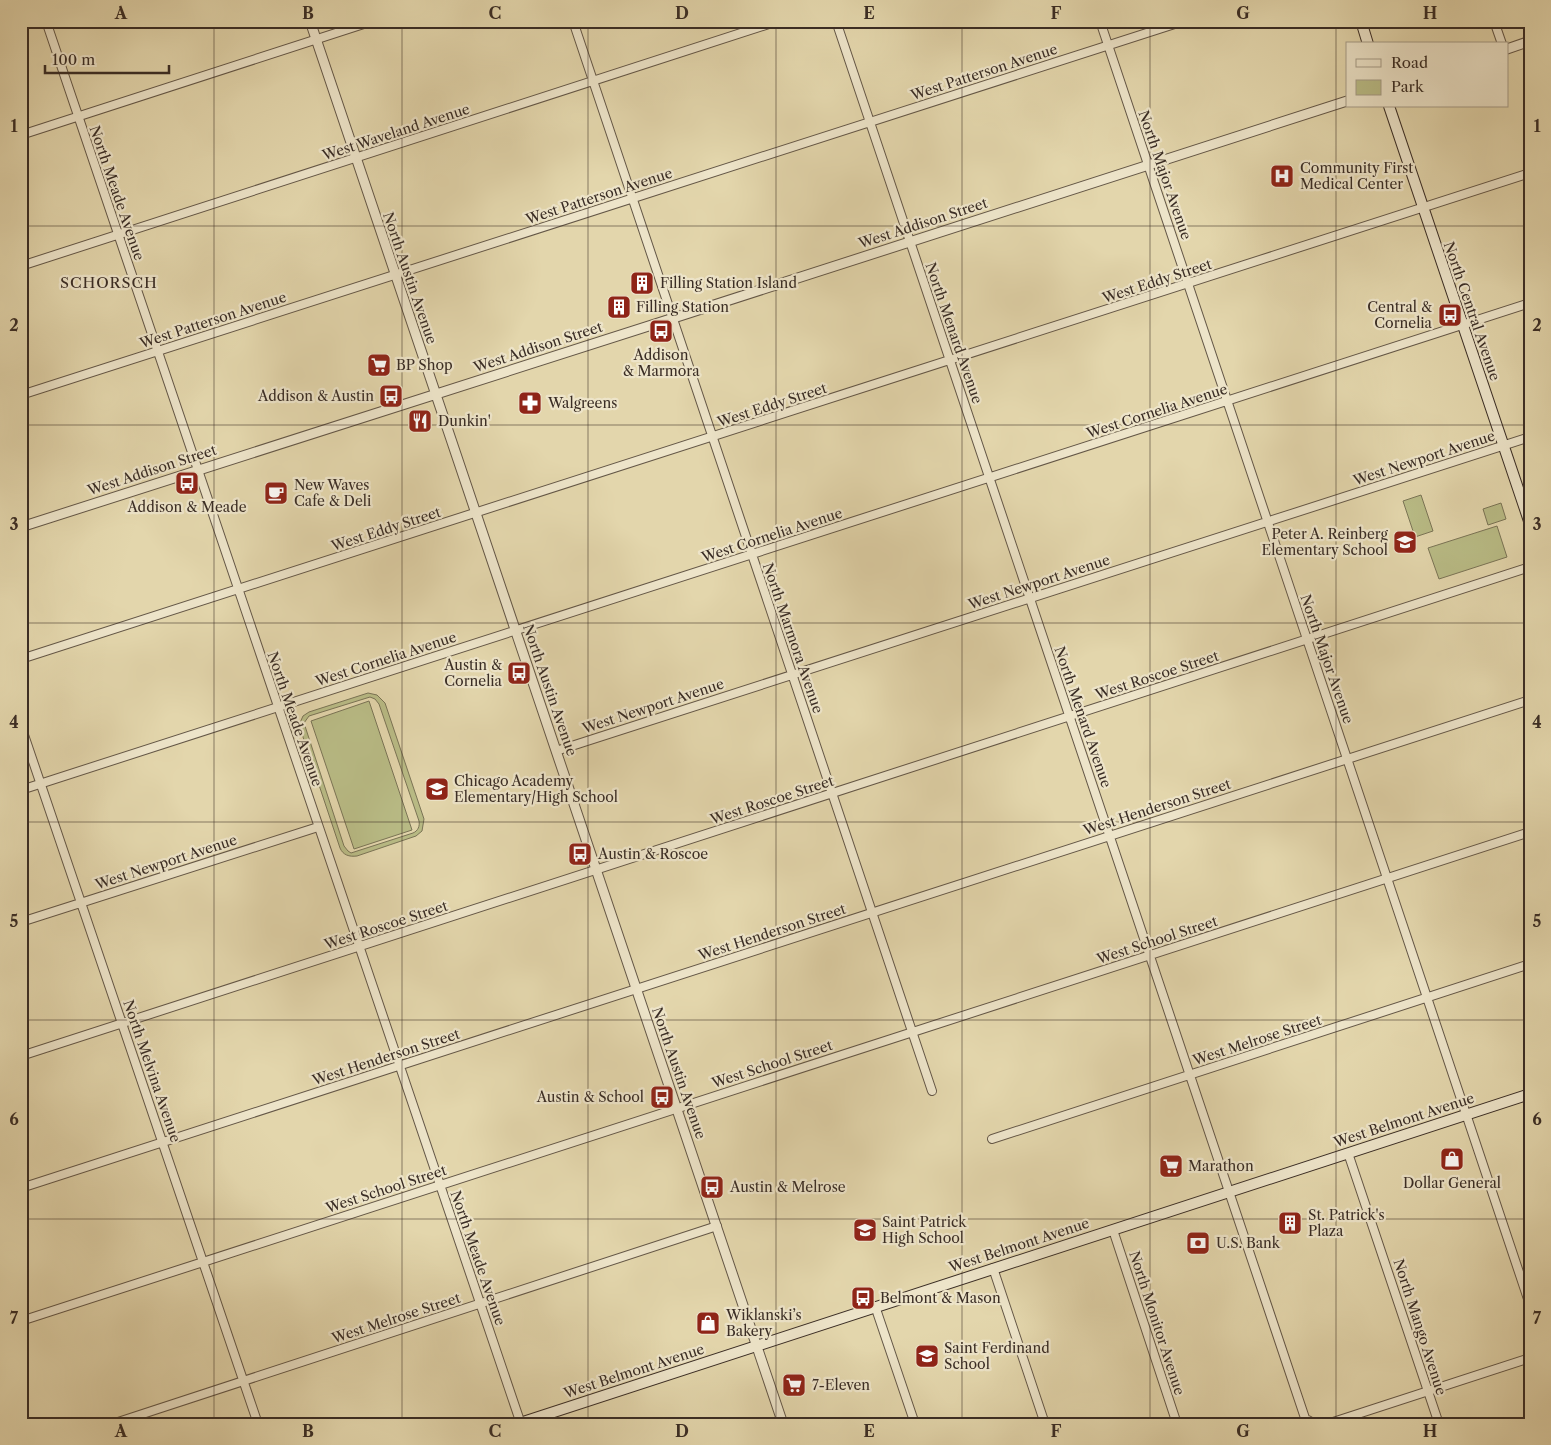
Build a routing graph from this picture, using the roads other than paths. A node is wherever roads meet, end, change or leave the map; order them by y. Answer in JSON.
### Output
{"nodes":[{"id":1,"x":46,"y":21,"type":"edge"},
{"id":2,"x":310,"y":21,"type":"edge"},
{"id":3,"x":373,"y":21,"type":"edge"},
{"id":4,"x":573,"y":21,"type":"edge"},
{"id":5,"x":778,"y":21,"type":"edge"},
{"id":6,"x":836,"y":21,"type":"edge"},
{"id":7,"x":1100,"y":21,"type":"edge"},
{"id":8,"x":1184,"y":21,"type":"edge"},
{"id":9,"x":1361,"y":21,"type":"edge"},
{"id":10,"x":1494,"y":21,"type":"edge"},
{"id":11,"x":316,"y":40,"type":"junction"},
{"id":12,"x":1530,"y":41,"type":"edge"},
{"id":13,"x":1367,"y":42,"type":"edge"},
{"id":14,"x":1501,"y":42,"type":"edge"},
{"id":15,"x":1108,"y":46,"type":"junction"},
{"id":16,"x":1508,"y":49,"type":"edge"},
{"id":17,"x":593,"y":81,"type":"junction"},
{"id":18,"x":1346,"y":100,"type":"edge"},
{"id":19,"x":1390,"y":108,"type":"edge"},
{"id":20,"x":78,"y":116,"type":"junction"},
{"id":21,"x":870,"y":122,"type":"junction"},
{"id":22,"x":21,"y":135,"type":"edge"},
{"id":23,"x":356,"y":158,"type":"junction"},
{"id":24,"x":1148,"y":165,"type":"junction"},
{"id":25,"x":1530,"y":173,"type":"edge"},
{"id":26,"x":632,"y":198,"type":"junction"},
{"id":27,"x":1423,"y":208,"type":"junction"},
{"id":28,"x":118,"y":235,"type":"junction"},
{"id":29,"x":910,"y":241,"type":"junction"},
{"id":30,"x":21,"y":266,"type":"edge"},
{"id":31,"x":395,"y":276,"type":"junction"},
{"id":32,"x":1188,"y":284,"type":"junction"},
{"id":33,"x":1530,"y":303,"type":"edge"},
{"id":34,"x":673,"y":319,"type":"junction"},
{"id":35,"x":1462,"y":325,"type":"junction"},
{"id":36,"x":157,"y":351,"type":"junction"},
{"id":37,"x":950,"y":360,"type":"junction"},
{"id":38,"x":435,"y":394,"type":"junction"},
{"id":39,"x":21,"y":395,"type":"edge"},
{"id":40,"x":1227,"y":401,"type":"junction"},
{"id":41,"x":712,"y":437,"type":"junction"},
{"id":42,"x":1530,"y":437,"type":"edge"},
{"id":43,"x":1503,"y":446,"type":"junction"},
{"id":44,"x":198,"y":470,"type":"junction"},
{"id":45,"x":990,"y":478,"type":"junction"},
{"id":46,"x":476,"y":513,"type":"junction"},
{"id":47,"x":1268,"y":522,"type":"junction"},
{"id":48,"x":1530,"y":524,"type":"edge"},
{"id":49,"x":21,"y":527,"type":"edge"},
{"id":50,"x":752,"y":555,"type":"junction"},
{"id":51,"x":1530,"y":567,"type":"edge"},
{"id":52,"x":238,"y":590,"type":"junction"},
{"id":53,"x":1030,"y":598,"type":"junction"},
{"id":54,"x":515,"y":631,"type":"junction"},
{"id":55,"x":1307,"y":640,"type":"junction"},
{"id":56,"x":21,"y":659,"type":"edge"},
{"id":57,"x":792,"y":675,"type":"junction"},
{"id":58,"x":1530,"y":700,"type":"edge"},
{"id":59,"x":278,"y":707,"type":"junction"},
{"id":60,"x":1070,"y":716,"type":"junction"},
{"id":61,"x":21,"y":726,"type":"edge"},
{"id":62,"x":556,"y":751,"type":"junction"},
{"id":63,"x":1347,"y":759,"type":"junction"},
{"id":64,"x":41,"y":784,"type":"junction"},
{"id":65,"x":21,"y":790,"type":"edge"},
{"id":66,"x":832,"y":794,"type":"junction"},
{"id":67,"x":318,"y":826,"type":"junction"},
{"id":68,"x":1530,"y":832,"type":"edge"},
{"id":69,"x":1110,"y":836,"type":"junction"},
{"id":70,"x":596,"y":870,"type":"junction"},
{"id":71,"x":1387,"y":878,"type":"junction"},
{"id":72,"x":81,"y":903,"type":"junction"},
{"id":73,"x":872,"y":913,"type":"junction"},
{"id":74,"x":21,"y":922,"type":"edge"},
{"id":75,"x":359,"y":947,"type":"junction"},
{"id":76,"x":1150,"y":955,"type":"junction"},
{"id":77,"x":1530,"y":964,"type":"edge"},
{"id":78,"x":636,"y":990,"type":"junction"},
{"id":79,"x":1427,"y":997,"type":"junction"},
{"id":80,"x":122,"y":1023,"type":"junction"},
{"id":81,"x":912,"y":1032,"type":"junction"},
{"id":82,"x":21,"y":1056,"type":"edge"},
{"id":83,"x":400,"y":1066,"type":"junction"},
{"id":84,"x":1190,"y":1074,"type":"junction"},
{"id":85,"x":932,"y":1091,"type":"dead end"},
{"id":86,"x":1530,"y":1094,"type":"edge"},
{"id":87,"x":677,"y":1108,"type":"junction"},
{"id":88,"x":1466,"y":1115,"type":"junction"},
{"id":89,"x":992,"y":1139,"type":"dead end"},
{"id":90,"x":163,"y":1143,"type":"junction"},
{"id":91,"x":1348,"y":1153,"type":"junction"},
{"id":92,"x":440,"y":1185,"type":"junction"},
{"id":93,"x":21,"y":1188,"type":"edge"},
{"id":94,"x":1230,"y":1192,"type":"junction"},
{"id":95,"x":717,"y":1226,"type":"junction"},
{"id":96,"x":1112,"y":1230,"type":"junction"},
{"id":97,"x":203,"y":1262,"type":"junction"},
{"id":98,"x":993,"y":1268,"type":"junction"},
{"id":99,"x":480,"y":1304,"type":"junction"},
{"id":100,"x":1530,"y":1305,"type":"edge"},
{"id":101,"x":875,"y":1306,"type":"junction"},
{"id":102,"x":21,"y":1321,"type":"edge"},
{"id":103,"x":757,"y":1345,"type":"junction"},
{"id":104,"x":1530,"y":1358,"type":"edge"},
{"id":105,"x":244,"y":1381,"type":"junction"},
{"id":106,"x":1428,"y":1392,"type":"junction"},
{"id":107,"x":1304,"y":1422,"type":"edge"},
{"id":108,"x":519,"y":1423,"type":"edge"},
{"id":109,"x":112,"y":1424,"type":"edge"},
{"id":110,"x":258,"y":1424,"type":"edge"},
{"id":111,"x":783,"y":1424,"type":"edge"},
{"id":112,"x":914,"y":1424,"type":"edge"},
{"id":113,"x":1045,"y":1424,"type":"edge"},
{"id":114,"x":1177,"y":1424,"type":"edge"},
{"id":115,"x":1315,"y":1424,"type":"edge"},
{"id":116,"x":1327,"y":1424,"type":"edge"},
{"id":117,"x":1439,"y":1424,"type":"edge"}],
"edges":[{"from":1,"to":20,"type":"street","name":"North Meade Avenue"},
{"from":2,"to":11,"type":"street","name":"North Austin Avenue"},
{"from":3,"to":11,"type":"street"},
{"from":4,"to":17,"type":"street","name":"North Marmora Avenue"},
{"from":5,"to":17,"type":"street","name":"West Waveland Avenue"},
{"from":6,"to":21,"type":"street","name":"North Menard Avenue"},
{"from":7,"to":15,"type":"street","name":"North Major Avenue"},
{"from":8,"to":15,"type":"street","name":"West Patterson Avenue"},
{"from":9,"to":13,"type":"main road"},
{"from":10,"to":14,"type":"street"},
{"from":11,"to":20,"type":"street"},
{"from":11,"to":23,"type":"street","name":"North Austin Avenue"},
{"from":12,"to":16,"type":"street"},
{"from":15,"to":21,"type":"street","name":"West Patterson Avenue"},
{"from":15,"to":24,"type":"street","name":"North Major Avenue"},
{"from":17,"to":23,"type":"street","name":"West Waveland Avenue"},
{"from":17,"to":26,"type":"street","name":"North Marmora Avenue"},
{"from":18,"to":24,"type":"street","name":"West Addison Street"},
{"from":19,"to":27,"type":"main road","name":"North Central Avenue"},
{"from":20,"to":22,"type":"street"},
{"from":20,"to":28,"type":"street","name":"North Meade Avenue"},
{"from":21,"to":26,"type":"street","name":"West Patterson Avenue"},
{"from":21,"to":29,"type":"street","name":"North Menard Avenue"},
{"from":23,"to":28,"type":"street","name":"West Waveland Avenue"},
{"from":23,"to":31,"type":"street","name":"North Austin Avenue"},
{"from":24,"to":29,"type":"street","name":"West Addison Street"},
{"from":24,"to":32,"type":"street","name":"North Major Avenue"},
{"from":25,"to":27,"type":"street","name":"West Eddy Street"},
{"from":26,"to":31,"type":"street","name":"West Patterson Avenue"},
{"from":26,"to":34,"type":"street","name":"North Marmora Avenue"},
{"from":27,"to":32,"type":"street","name":"West Eddy Street"},
{"from":27,"to":35,"type":"main road","name":"North Central Avenue"},
{"from":28,"to":30,"type":"street","name":"West Waveland Avenue"},
{"from":28,"to":36,"type":"street","name":"North Meade Avenue"},
{"from":29,"to":34,"type":"street","name":"West Addison Street"},
{"from":29,"to":37,"type":"street","name":"North Menard Avenue"},
{"from":31,"to":36,"type":"street","name":"West Patterson Avenue"},
{"from":31,"to":38,"type":"street","name":"North Austin Avenue"},
{"from":32,"to":37,"type":"street","name":"West Eddy Street"},
{"from":32,"to":40,"type":"street","name":"North Major Avenue"},
{"from":33,"to":35,"type":"street","name":"West Cornelia Avenue"},
{"from":34,"to":38,"type":"street","name":"West Addison Street"},
{"from":34,"to":41,"type":"street","name":"North Marmora Avenue"},
{"from":35,"to":40,"type":"street","name":"West Cornelia Avenue"},
{"from":35,"to":43,"type":"main road","name":"North Central Avenue"},
{"from":36,"to":39,"type":"street","name":"West Patterson Avenue"},
{"from":36,"to":44,"type":"street","name":"North Meade Avenue"},
{"from":37,"to":41,"type":"street","name":"West Eddy Street"},
{"from":37,"to":45,"type":"street","name":"North Menard Avenue"},
{"from":38,"to":44,"type":"street","name":"West Addison Street"},
{"from":38,"to":46,"type":"street","name":"North Austin Avenue"},
{"from":40,"to":45,"type":"street","name":"West Cornelia Avenue"},
{"from":40,"to":47,"type":"street","name":"North Major Avenue"},
{"from":41,"to":46,"type":"street","name":"West Eddy Street"},
{"from":41,"to":50,"type":"street","name":"North Marmora Avenue"},
{"from":42,"to":43,"type":"street","name":"West Newport Avenue"},
{"from":43,"to":47,"type":"street","name":"West Newport Avenue"},
{"from":43,"to":48,"type":"main road","name":"North Central Avenue"},
{"from":44,"to":49,"type":"street","name":"West Addison Street"},
{"from":44,"to":52,"type":"street","name":"North Meade Avenue"},
{"from":45,"to":50,"type":"street","name":"West Cornelia Avenue"},
{"from":45,"to":53,"type":"street","name":"North Menard Avenue"},
{"from":46,"to":52,"type":"street","name":"West Eddy Street"},
{"from":46,"to":54,"type":"street","name":"North Austin Avenue"},
{"from":47,"to":53,"type":"street","name":"West Newport Avenue"},
{"from":47,"to":55,"type":"street","name":"North Major Avenue"},
{"from":50,"to":54,"type":"street","name":"West Cornelia Avenue"},
{"from":50,"to":57,"type":"street","name":"North Marmora Avenue"},
{"from":51,"to":55,"type":"street","name":"West Roscoe Street"},
{"from":52,"to":56,"type":"street","name":"West Eddy Street"},
{"from":52,"to":59,"type":"street","name":"North Meade Avenue"},
{"from":53,"to":57,"type":"street","name":"West Newport Avenue"},
{"from":53,"to":60,"type":"street","name":"North Menard Avenue"},
{"from":54,"to":59,"type":"street","name":"West Cornelia Avenue"},
{"from":54,"to":62,"type":"street","name":"North Austin Avenue"},
{"from":55,"to":60,"type":"street","name":"West Roscoe Street"},
{"from":55,"to":63,"type":"street","name":"North Major Avenue"},
{"from":57,"to":62,"type":"street","name":"West Newport Avenue"},
{"from":57,"to":66,"type":"street","name":"North Marmora Avenue"},
{"from":58,"to":63,"type":"street","name":"West Henderson Street"},
{"from":59,"to":64,"type":"street","name":"West Cornelia Avenue"},
{"from":59,"to":67,"type":"street","name":"North Meade Avenue"},
{"from":60,"to":66,"type":"street","name":"West Roscoe Street"},
{"from":60,"to":69,"type":"street","name":"North Menard Avenue"},
{"from":61,"to":64,"type":"street","name":"North Melvina Avenue"},
{"from":62,"to":70,"type":"street","name":"North Austin Avenue"},
{"from":63,"to":69,"type":"street","name":"West Henderson Street"},
{"from":63,"to":71,"type":"street","name":"North Major Avenue"},
{"from":64,"to":65,"type":"street","name":"West Cornelia Avenue"},
{"from":64,"to":72,"type":"street","name":"North Melvina Avenue"},
{"from":66,"to":70,"type":"street","name":"West Roscoe Street"},
{"from":66,"to":73,"type":"street","name":"North Marmora Avenue"},
{"from":67,"to":72,"type":"street","name":"West Newport Avenue"},
{"from":67,"to":75,"type":"street","name":"North Meade Avenue"},
{"from":68,"to":71,"type":"street","name":"West School Street"},
{"from":69,"to":73,"type":"street","name":"West Henderson Street"},
{"from":69,"to":76,"type":"street","name":"North Menard Avenue"},
{"from":70,"to":75,"type":"street","name":"West Roscoe Street"},
{"from":70,"to":78,"type":"street","name":"North Austin Avenue"},
{"from":71,"to":76,"type":"street","name":"West School Street"},
{"from":71,"to":79,"type":"street","name":"North Major Avenue"},
{"from":72,"to":74,"type":"street","name":"West Newport Avenue"},
{"from":72,"to":80,"type":"street","name":"North Melvina Avenue"},
{"from":73,"to":78,"type":"street","name":"West Henderson Street"},
{"from":73,"to":81,"type":"street","name":"North Marmora Avenue"},
{"from":75,"to":80,"type":"street","name":"West Roscoe Street"},
{"from":75,"to":83,"type":"street","name":"North Meade Avenue"},
{"from":76,"to":81,"type":"street","name":"West School Street"},
{"from":76,"to":84,"type":"street","name":"North Menard Avenue"},
{"from":77,"to":79,"type":"street","name":"West Melrose Street"},
{"from":78,"to":83,"type":"street","name":"West Henderson Street"},
{"from":78,"to":87,"type":"street","name":"North Austin Avenue"},
{"from":79,"to":84,"type":"street","name":"West Melrose Street"},
{"from":79,"to":88,"type":"street","name":"North Major Avenue"},
{"from":80,"to":82,"type":"street","name":"West Roscoe Street"},
{"from":80,"to":90,"type":"street","name":"North Melvina Avenue"},
{"from":81,"to":85,"type":"street","name":"North Marmora Avenue"},
{"from":81,"to":87,"type":"street","name":"West School Street"},
{"from":83,"to":90,"type":"street","name":"West Henderson Street"},
{"from":83,"to":92,"type":"street","name":"North Meade Avenue"},
{"from":84,"to":89,"type":"street","name":"West Melrose Street"},
{"from":84,"to":94,"type":"street","name":"North Menard Avenue"},
{"from":86,"to":88,"type":"main road","name":"West Belmont Avenue"},
{"from":87,"to":92,"type":"street","name":"West School Street"},
{"from":87,"to":95,"type":"street","name":"North Austin Avenue"},
{"from":88,"to":91,"type":"main road","name":"West Belmont Avenue"},
{"from":88,"to":100,"type":"street","name":"North Major Avenue"},
{"from":90,"to":93,"type":"street","name":"West Henderson Street"},
{"from":90,"to":97,"type":"street","name":"North Melvina Avenue"},
{"from":91,"to":94,"type":"main road","name":"West Belmont Avenue"},
{"from":91,"to":106,"type":"street","name":"North Mango Avenue"},
{"from":92,"to":97,"type":"street","name":"West School Street"},
{"from":92,"to":99,"type":"street","name":"North Meade Avenue"},
{"from":94,"to":96,"type":"main road","name":"West Belmont Avenue"},
{"from":94,"to":107,"type":"street","name":"North Menard Avenue"},
{"from":95,"to":99,"type":"street","name":"West Melrose Street"},
{"from":95,"to":103,"type":"street","name":"North Austin Avenue"},
{"from":96,"to":98,"type":"main road","name":"West Belmont Avenue"},
{"from":96,"to":114,"type":"street","name":"North Monitor Avenue"},
{"from":97,"to":102,"type":"street","name":"West School Street"},
{"from":97,"to":105,"type":"street","name":"North Melvina Avenue"},
{"from":98,"to":101,"type":"main road","name":"West Belmont Avenue"},
{"from":98,"to":113,"type":"street"},
{"from":99,"to":105,"type":"street","name":"West Melrose Street"},
{"from":99,"to":108,"type":"street","name":"North Meade Avenue"},
{"from":101,"to":103,"type":"main road","name":"West Belmont Avenue"},
{"from":101,"to":112,"type":"street"},
{"from":103,"to":108,"type":"main road","name":"West Belmont Avenue"},
{"from":103,"to":111,"type":"street","name":"North Austin Avenue"},
{"from":104,"to":106,"type":"street"},
{"from":105,"to":109,"type":"street","name":"West Melrose Street"},
{"from":105,"to":110,"type":"street","name":"North Melvina Avenue"},
{"from":106,"to":116,"type":"street"},
{"from":106,"to":117,"type":"street","name":"North Mango Avenue"},
{"from":107,"to":115,"type":"street"}]}
